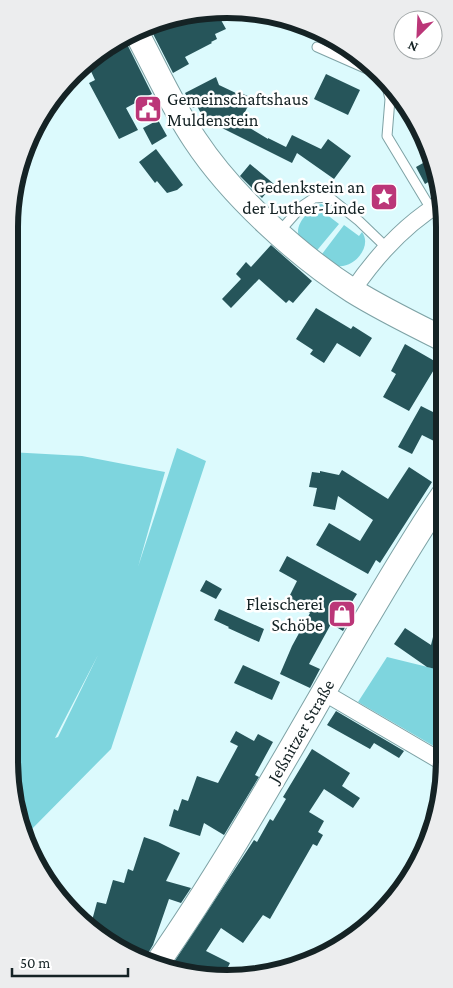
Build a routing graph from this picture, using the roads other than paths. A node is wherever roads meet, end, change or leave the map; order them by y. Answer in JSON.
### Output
{"nodes":[{"id":1,"x":139,"y":37,"type":"edge"},
{"id":2,"x":317,"y":47,"type":"dead end"},
{"id":3,"x":360,"y":66,"type":"edge"},
{"id":4,"x":389,"y":95,"type":"edge"},
{"id":5,"x":434,"y":201,"type":"edge"},
{"id":6,"x":435,"y":207,"type":"edge"},
{"id":7,"x":278,"y":232,"type":"junction"},
{"id":8,"x":386,"y":247,"type":"junction"},
{"id":9,"x":352,"y":290,"type":"junction"},
{"id":10,"x":436,"y":336,"type":"edge"},
{"id":11,"x":436,"y":507,"type":"edge"},
{"id":12,"x":323,"y":692,"type":"junction"},
{"id":13,"x":436,"y":758,"type":"edge"},
{"id":14,"x":159,"y":959,"type":"edge"}],
"edges":[{"from":1,"to":7,"type":"main road"},
{"from":2,"to":3,"type":"lane"},
{"from":4,"to":5,"type":"lane"},
{"from":6,"to":8,"type":"street"},
{"from":7,"to":8,"type":"lane"},
{"from":7,"to":9,"type":"main road"},
{"from":8,"to":9,"type":"street"},
{"from":9,"to":10,"type":"main road"},
{"from":11,"to":12,"type":"main road","name":"Jeßnitzer Straße"},
{"from":12,"to":13,"type":"street"},
{"from":12,"to":14,"type":"main road","name":"Jeßnitzer Straße"}]}
